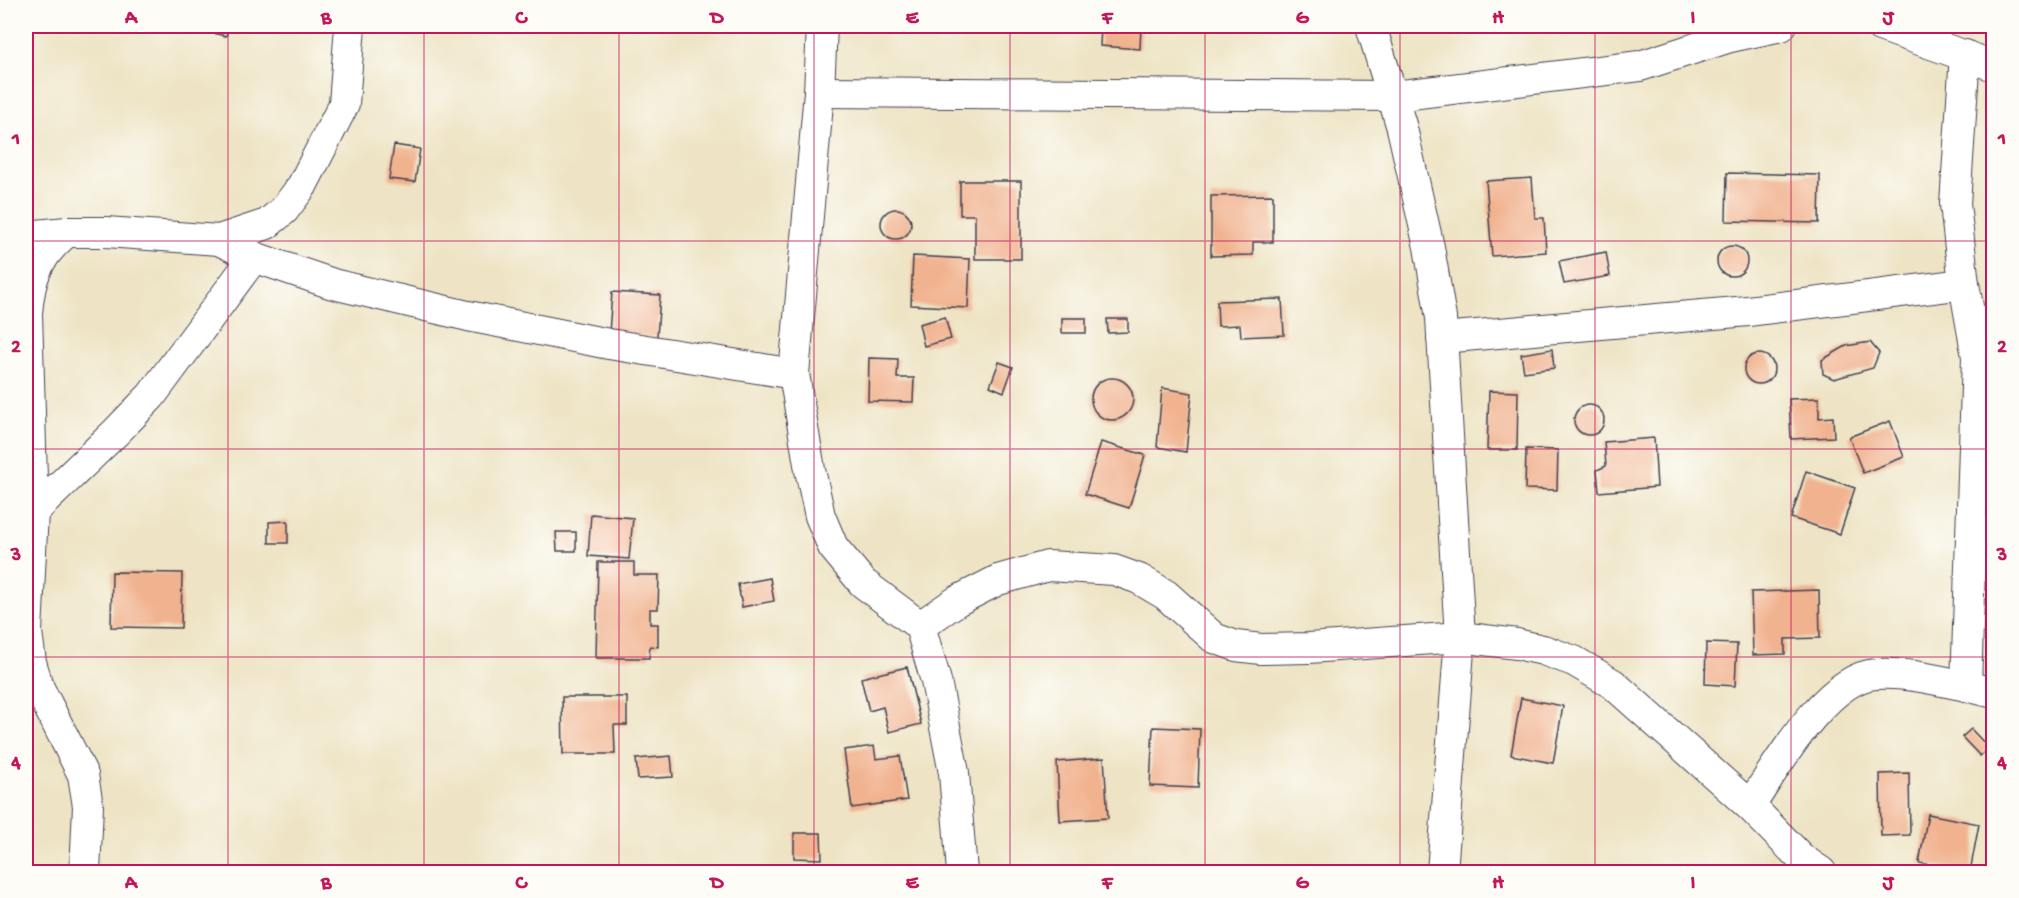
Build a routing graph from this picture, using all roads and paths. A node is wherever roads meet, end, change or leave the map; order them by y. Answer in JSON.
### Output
{"nodes":[{"id":1,"x":350,"y":26,"type":"edge"},
{"id":2,"x":822,"y":26,"type":"edge"},
{"id":3,"x":1371,"y":26,"type":"edge"},
{"id":4,"x":1782,"y":26,"type":"edge"},
{"id":5,"x":1880,"y":26,"type":"edge"},
{"id":6,"x":1965,"y":55,"type":"junction"},
{"id":7,"x":1994,"y":66,"type":"edge"},
{"id":8,"x":819,"y":92,"type":"junction"},
{"id":9,"x":1394,"y":96,"type":"junction"},
{"id":10,"x":67,"y":232,"type":"junction"},
{"id":11,"x":26,"y":236,"type":"edge"},
{"id":12,"x":219,"y":240,"type":"junction"},
{"id":13,"x":254,"y":257,"type":"junction"},
{"id":14,"x":1964,"y":284,"type":"junction"},
{"id":15,"x":1442,"y":338,"type":"junction"},
{"id":16,"x":794,"y":374,"type":"junction"},
{"id":17,"x":33,"y":512,"type":"junction"},
{"id":18,"x":920,"y":626,"type":"junction"},
{"id":19,"x":1460,"y":637,"type":"junction"},
{"id":20,"x":1980,"y":690,"type":"edge"},
{"id":21,"x":1750,"y":806,"type":"junction"},
{"id":22,"x":85,"y":873,"type":"edge"},
{"id":23,"x":962,"y":873,"type":"edge"},
{"id":24,"x":1442,"y":873,"type":"edge"},
{"id":25,"x":1821,"y":873,"type":"edge"}],
"edges":[{"from":1,"to":12,"type":"street"},
{"from":2,"to":8,"type":"street"},
{"from":3,"to":9,"type":"street"},
{"from":4,"to":9,"type":"street"},
{"from":5,"to":6,"type":"street"},
{"from":6,"to":7,"type":"street"},
{"from":6,"to":14,"type":"street"},
{"from":8,"to":9,"type":"street"},
{"from":8,"to":16,"type":"street"},
{"from":9,"to":15,"type":"street"},
{"from":10,"to":11,"type":"street"},
{"from":10,"to":12,"type":"street"},
{"from":10,"to":17,"type":"street"},
{"from":12,"to":13,"type":"street"},
{"from":13,"to":16,"type":"street"},
{"from":13,"to":17,"type":"street"},
{"from":14,"to":15,"type":"street"},
{"from":14,"to":20,"type":"street"},
{"from":15,"to":19,"type":"street"},
{"from":16,"to":18,"type":"street"},
{"from":17,"to":22,"type":"street"},
{"from":18,"to":19,"type":"street"},
{"from":18,"to":23,"type":"street"},
{"from":19,"to":21,"type":"street"},
{"from":19,"to":24,"type":"street"},
{"from":20,"to":21,"type":"street"},
{"from":21,"to":25,"type":"street"}]}
